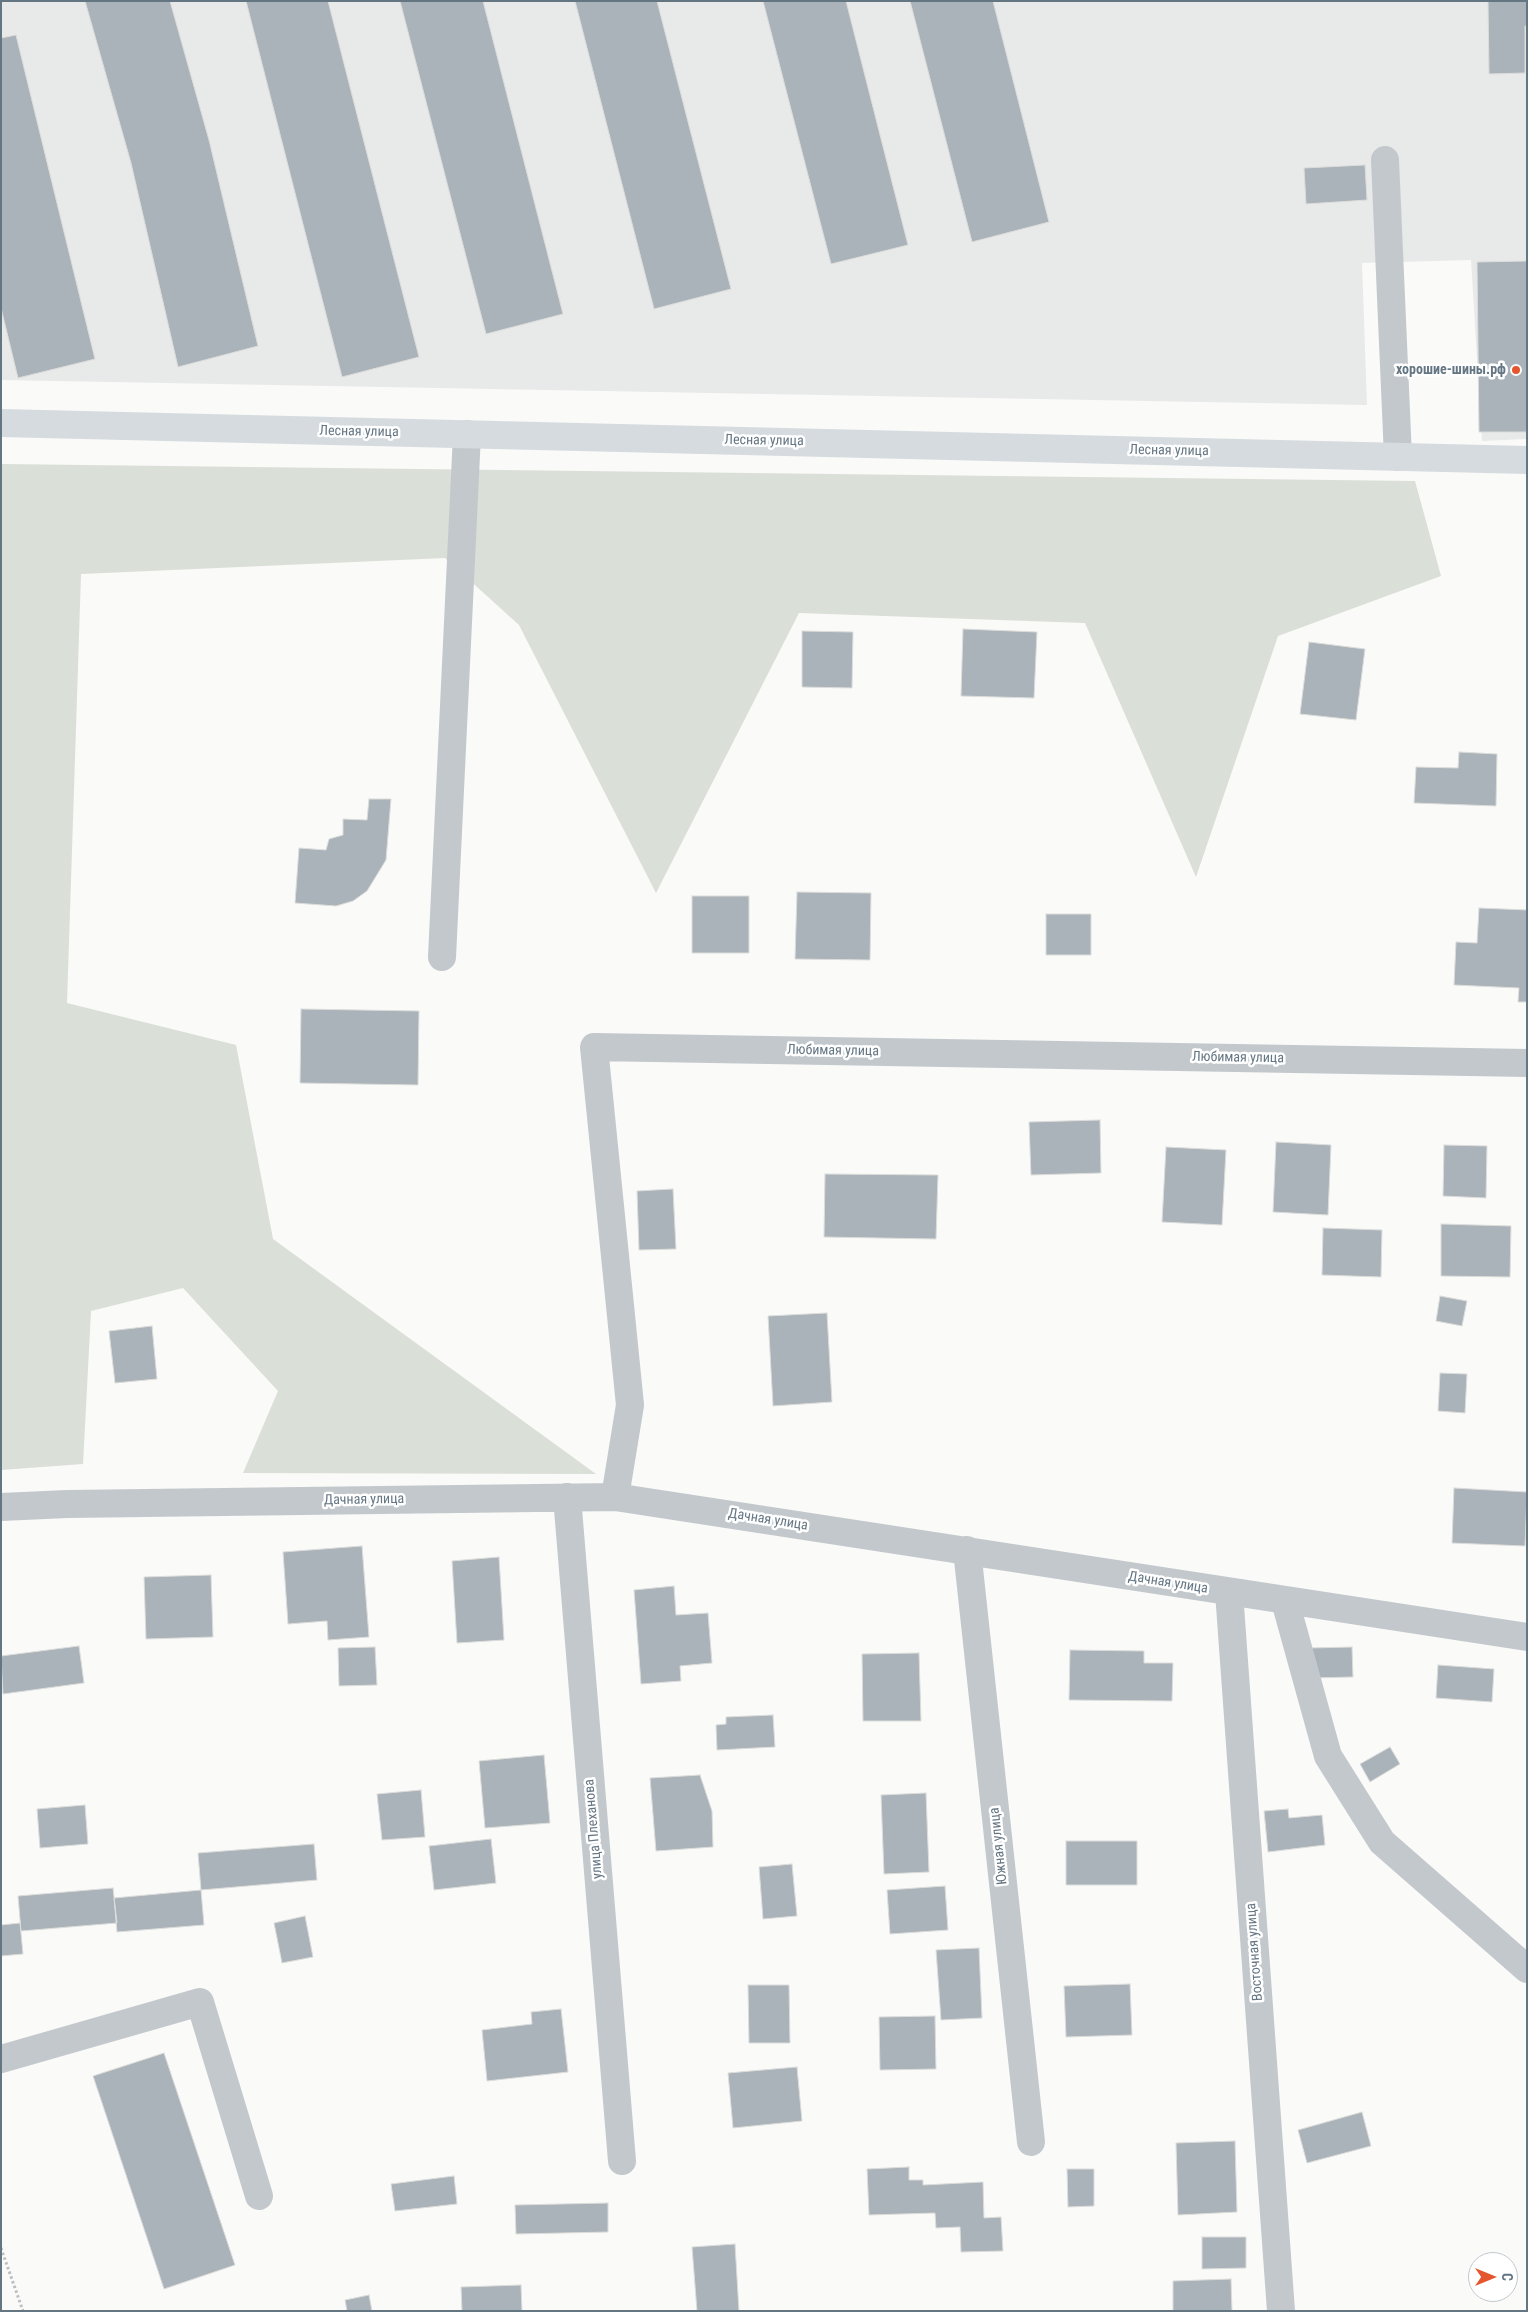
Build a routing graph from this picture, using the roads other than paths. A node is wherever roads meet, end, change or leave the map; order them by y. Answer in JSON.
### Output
{"nodes":[{"id":1,"x":1385,"y":160,"type":"dead end"},
{"id":2,"x":1,"y":423,"type":"edge"},
{"id":3,"x":467,"y":434,"type":"junction"},
{"id":4,"x":1398,"y":457,"type":"junction"},
{"id":5,"x":1527,"y":460,"type":"edge"},
{"id":6,"x":442,"y":957,"type":"dead end"},
{"id":7,"x":1527,"y":1063,"type":"edge"},
{"id":8,"x":567,"y":1497,"type":"junction"},
{"id":9,"x":615,"y":1497,"type":"junction"},
{"id":10,"x":1,"y":1507,"type":"edge"},
{"id":11,"x":967,"y":1550,"type":"junction"},
{"id":12,"x":1229,"y":1592,"type":"junction"},
{"id":13,"x":1285,"y":1601,"type":"junction"},
{"id":14,"x":1527,"y":1637,"type":"edge"},
{"id":15,"x":1527,"y":1969,"type":"edge"},
{"id":16,"x":1,"y":2060,"type":"edge"},
{"id":17,"x":1031,"y":2142,"type":"dead end"},
{"id":18,"x":622,"y":2161,"type":"dead end"},
{"id":19,"x":259,"y":2196,"type":"dead end"},
{"id":20,"x":1281,"y":2311,"type":"edge"}],
"edges":[{"from":1,"to":4,"type":"street"},
{"from":2,"to":3,"type":"main road","name":"Лесная улица"},
{"from":3,"to":4,"type":"main road","name":"Лесная улица"},
{"from":3,"to":6,"type":"street"},
{"from":4,"to":5,"type":"main road","name":"Лесная улица"},
{"from":7,"to":9,"type":"street","name":"Любимая улица"},
{"from":8,"to":9,"type":"street","name":"Дачная улица"},
{"from":8,"to":10,"type":"street","name":"Дачная улица"},
{"from":8,"to":18,"type":"street","name":"улица Плеханова"},
{"from":9,"to":11,"type":"street","name":"Дачная улица"},
{"from":11,"to":12,"type":"street","name":"Дачная улица"},
{"from":11,"to":17,"type":"street","name":"Южная улица"},
{"from":12,"to":13,"type":"street","name":"Дачная улица"},
{"from":12,"to":20,"type":"street","name":"Восточная улица"},
{"from":13,"to":14,"type":"street","name":"Дачная улица"},
{"from":13,"to":15,"type":"street"},
{"from":16,"to":19,"type":"street"}]}
